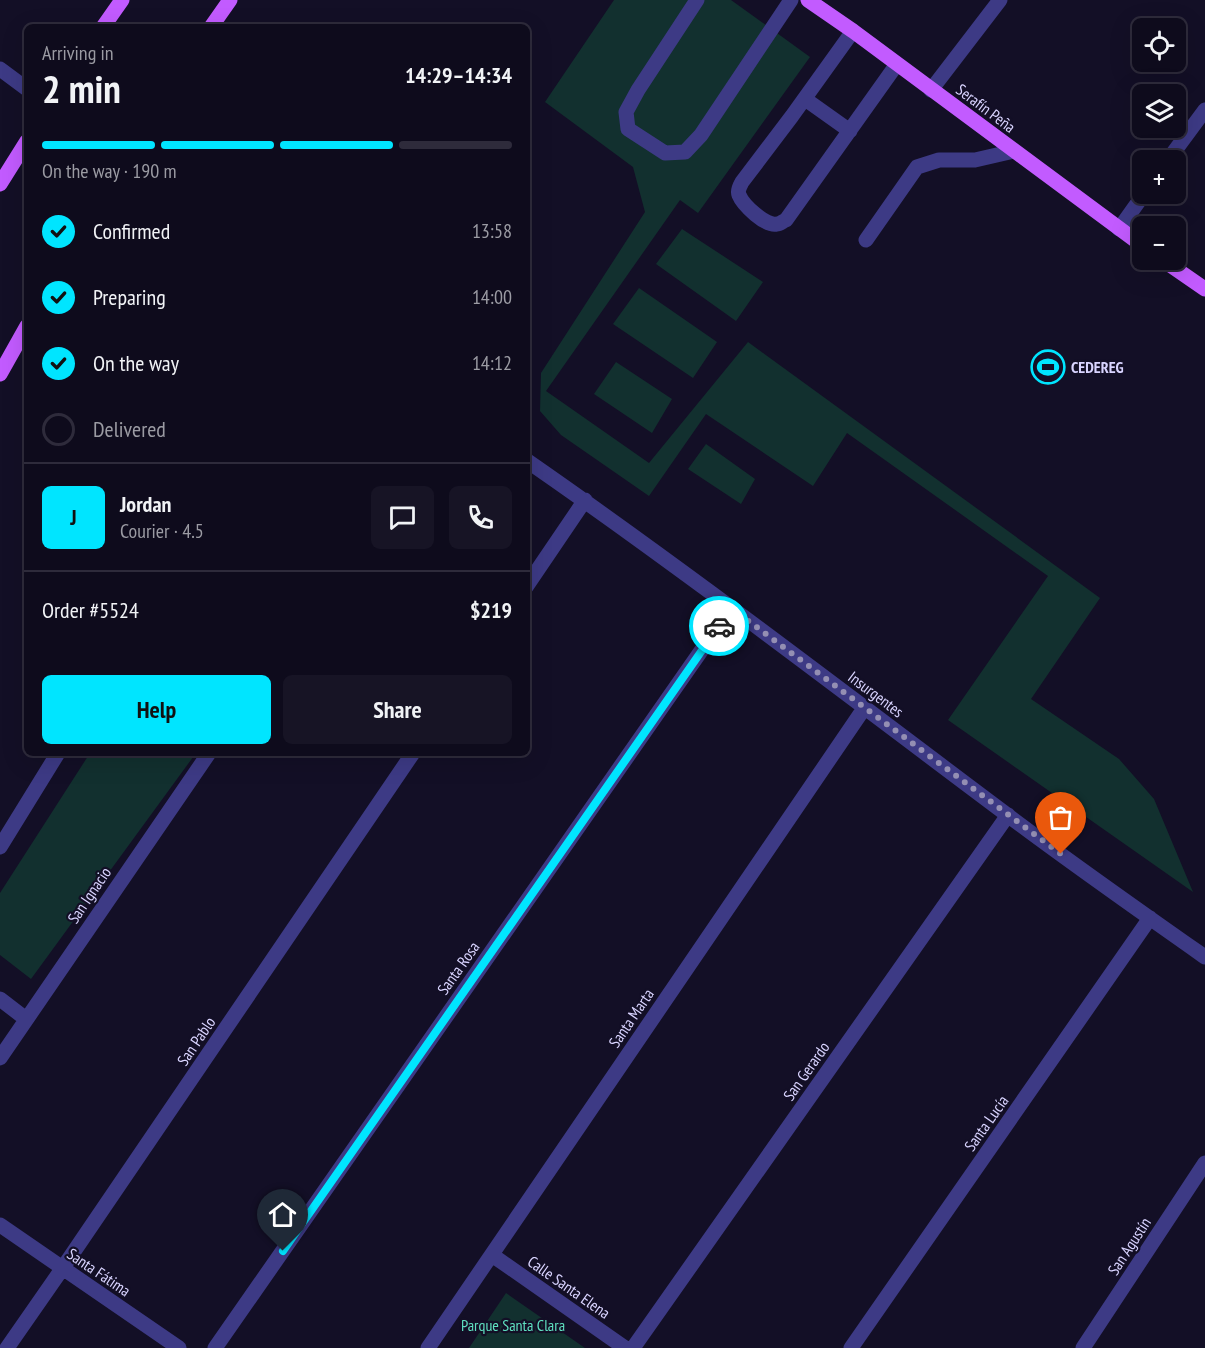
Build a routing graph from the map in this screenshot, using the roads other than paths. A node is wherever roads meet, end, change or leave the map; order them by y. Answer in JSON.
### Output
{"nodes":[{"id":1,"x":122,"y":0,"type":"edge"},
{"id":2,"x":230,"y":0,"type":"edge"},
{"id":3,"x":697,"y":0,"type":"edge"},
{"id":4,"x":791,"y":0,"type":"edge"},
{"id":5,"x":808,"y":0,"type":"edge"},
{"id":6,"x":1000,"y":0,"type":"edge"},
{"id":7,"x":105,"y":24,"type":"edge"},
{"id":8,"x":213,"y":24,"type":"edge"},
{"id":9,"x":853,"y":31,"type":"junction"},
{"id":10,"x":897,"y":64,"type":"junction"},
{"id":11,"x":0,"y":69,"type":"edge"},
{"id":12,"x":24,"y":87,"type":"edge"},
{"id":13,"x":931,"y":90,"type":"junction"},
{"id":14,"x":805,"y":99,"type":"junction"},
{"id":15,"x":1205,"y":110,"type":"edge"},
{"id":16,"x":850,"y":131,"type":"junction"},
{"id":17,"x":24,"y":146,"type":"edge"},
{"id":18,"x":1175,"y":150,"type":"edge"},
{"id":19,"x":1014,"y":151,"type":"junction"},
{"id":20,"x":0,"y":184,"type":"edge"},
{"id":21,"x":1137,"y":204,"type":"edge"},
{"id":22,"x":1119,"y":229,"type":"junction"},
{"id":23,"x":1132,"y":238,"type":"edge"},
{"id":24,"x":866,"y":240,"type":"dead end"},
{"id":25,"x":1177,"y":270,"type":"edge"},
{"id":26,"x":1205,"y":289,"type":"edge"},
{"id":27,"x":24,"y":331,"type":"edge"},
{"id":28,"x":0,"y":374,"type":"edge"},
{"id":29,"x":530,"y":463,"type":"edge"},
{"id":30,"x":585,"y":500,"type":"junction"},
{"id":31,"x":530,"y":580,"type":"edge"},
{"id":32,"x":731,"y":608,"type":"junction"},
{"id":33,"x":865,"y":707,"type":"junction"},
{"id":34,"x":56,"y":756,"type":"edge"},
{"id":35,"x":207,"y":756,"type":"edge"},
{"id":36,"x":411,"y":756,"type":"edge"},
{"id":37,"x":1008,"y":815,"type":"junction"},
{"id":38,"x":0,"y":847,"type":"edge"},
{"id":39,"x":1150,"y":918,"type":"junction"},
{"id":40,"x":1205,"y":957,"type":"edge"},
{"id":41,"x":0,"y":999,"type":"edge"},
{"id":42,"x":26,"y":1019,"type":"junction"},
{"id":43,"x":0,"y":1058,"type":"edge"},
{"id":44,"x":1205,"y":1163,"type":"edge"},
{"id":45,"x":0,"y":1225,"type":"edge"},
{"id":46,"x":492,"y":1255,"type":"junction"},
{"id":47,"x":62,"y":1269,"type":"junction"},
{"id":48,"x":7,"y":1348,"type":"edge"},
{"id":49,"x":179,"y":1348,"type":"edge"},
{"id":50,"x":215,"y":1348,"type":"edge"},
{"id":51,"x":428,"y":1348,"type":"edge"},
{"id":52,"x":625,"y":1348,"type":"edge"},
{"id":53,"x":633,"y":1348,"type":"edge"},
{"id":54,"x":851,"y":1348,"type":"edge"},
{"id":55,"x":1083,"y":1348,"type":"edge"}],
"edges":[{"from":1,"to":7,"type":"main road"},
{"from":2,"to":8,"type":"main road"},
{"from":3,"to":4,"type":"street"},
{"from":5,"to":9,"type":"main road","name":"Serafín Peña"},
{"from":6,"to":13,"type":"street"},
{"from":9,"to":10,"type":"main road","name":"Serafín Peña"},
{"from":9,"to":14,"type":"street"},
{"from":10,"to":13,"type":"main road","name":"Serafín Peña"},
{"from":10,"to":16,"type":"street"},
{"from":11,"to":12,"type":"street"},
{"from":13,"to":19,"type":"main road","name":"Serafín Peña"},
{"from":14,"to":16,"type":"street"},
{"from":14,"to":16,"type":"street"},
{"from":15,"to":18,"type":"street"},
{"from":17,"to":20,"type":"main road"},
{"from":19,"to":22,"type":"main road","name":"Serafín Peña"},
{"from":19,"to":24,"type":"street"},
{"from":21,"to":22,"type":"street"},
{"from":22,"to":23,"type":"main road","name":"Serafín Peña"},
{"from":25,"to":26,"type":"main road"},
{"from":27,"to":28,"type":"main road"},
{"from":29,"to":30,"type":"street","name":"Insurgentes"},
{"from":30,"to":31,"type":"street"},
{"from":30,"to":32,"type":"street","name":"Insurgentes"},
{"from":32,"to":33,"type":"street","name":"Insurgentes"},
{"from":32,"to":50,"type":"street","name":"Santa Rosa"},
{"from":33,"to":37,"type":"street","name":"Insurgentes"},
{"from":33,"to":46,"type":"street","name":"Santa Marta"},
{"from":34,"to":38,"type":"street"},
{"from":35,"to":42,"type":"street","name":"San Ignacio"},
{"from":36,"to":47,"type":"street","name":"San Pablo"},
{"from":37,"to":39,"type":"street","name":"Insurgentes"},
{"from":37,"to":53,"type":"street","name":"San Gerardo"},
{"from":39,"to":40,"type":"street","name":"Insurgentes"},
{"from":39,"to":54,"type":"street","name":"Santa Lucía"},
{"from":41,"to":42,"type":"street"},
{"from":42,"to":43,"type":"street","name":"San Ignacio"},
{"from":44,"to":55,"type":"street","name":"San Agustín"},
{"from":45,"to":47,"type":"street","name":"Santa Fátima"},
{"from":46,"to":51,"type":"street","name":"Santa Marta"},
{"from":46,"to":52,"type":"street","name":"Calle Santa Elena"},
{"from":47,"to":48,"type":"street","name":"San Pablo"},
{"from":47,"to":49,"type":"street","name":"Santa Fátima"}]}
